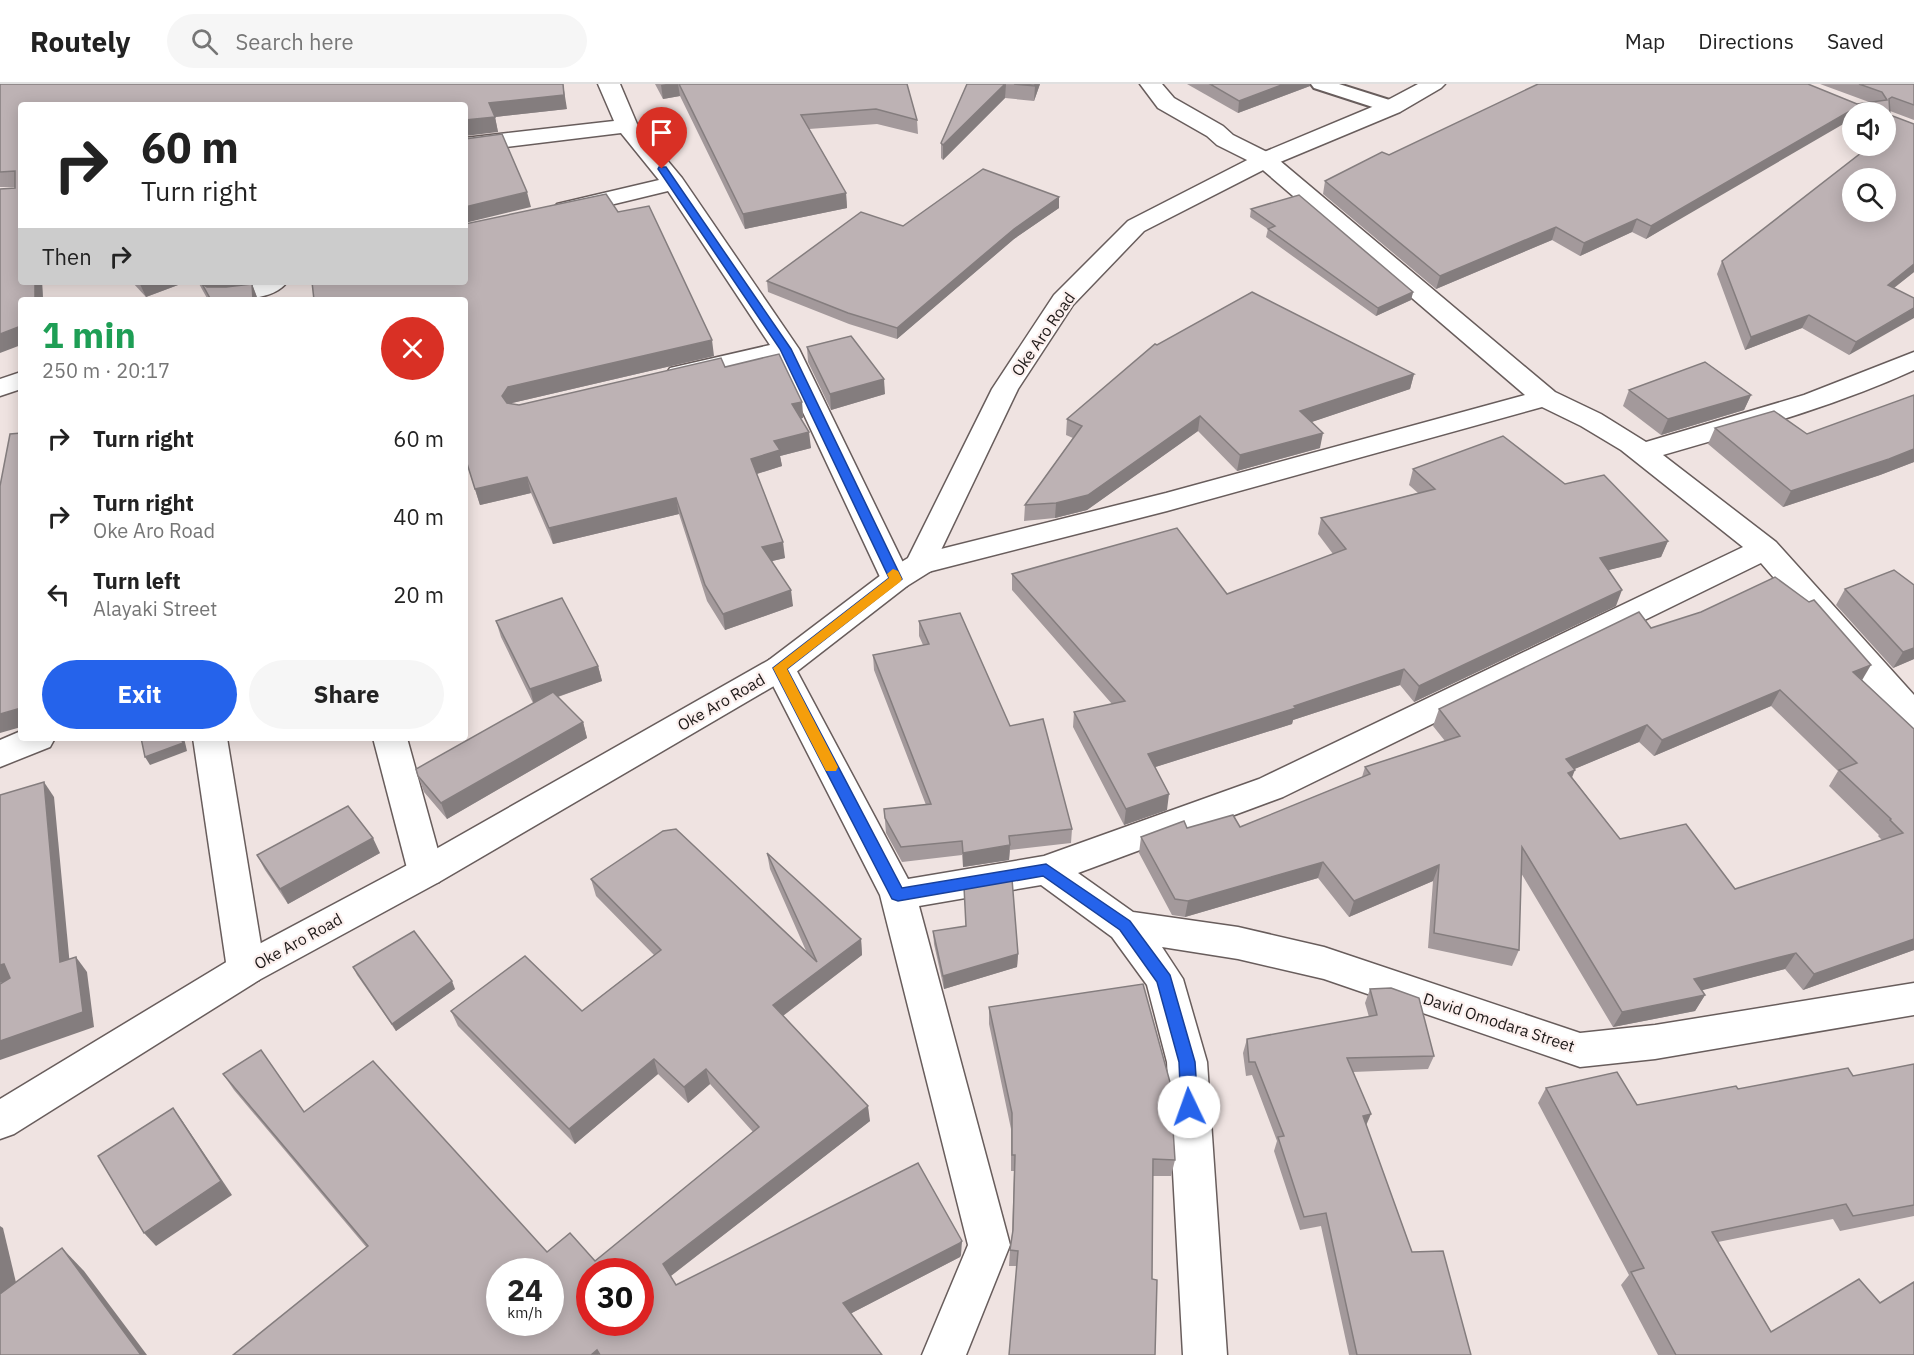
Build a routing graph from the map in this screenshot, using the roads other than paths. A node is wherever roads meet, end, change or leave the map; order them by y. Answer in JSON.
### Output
{"nodes":[{"id":1,"x":609,"y":84,"type":"edge"},
{"id":2,"x":1151,"y":84,"type":"edge"},
{"id":3,"x":1320,"y":84,"type":"edge"},
{"id":4,"x":1434,"y":84,"type":"edge"},
{"id":5,"x":1349,"y":88,"type":"edge"},
{"id":6,"x":1392,"y":107,"type":"junction"},
{"id":7,"x":627,"y":126,"type":"junction"},
{"id":8,"x":468,"y":145,"type":"edge"},
{"id":9,"x":1265,"y":160,"type":"junction"},
{"id":10,"x":674,"y":183,"type":"junction"},
{"id":11,"x":546,"y":213,"type":"edge"},
{"id":12,"x":267,"y":285,"type":"edge"},
{"id":13,"x":234,"y":297,"type":"edge"},
{"id":14,"x":786,"y":349,"type":"junction"},
{"id":15,"x":1914,"y":360,"type":"edge"},
{"id":16,"x":660,"y":379,"type":"edge"},
{"id":17,"x":18,"y":381,"type":"edge"},
{"id":18,"x":0,"y":388,"type":"edge"},
{"id":19,"x":1545,"y":398,"type":"junction"},
{"id":20,"x":1641,"y":452,"type":"junction"},
{"id":21,"x":1765,"y":549,"type":"junction"},
{"id":22,"x":908,"y":572,"type":"junction"},
{"id":23,"x":780,"y":668,"type":"junction"},
{"id":24,"x":1914,"y":717,"type":"edge"},
{"id":25,"x":31,"y":741,"type":"edge"},
{"id":26,"x":210,"y":741,"type":"edge"},
{"id":27,"x":391,"y":741,"type":"edge"},
{"id":28,"x":0,"y":754,"type":"edge"},
{"id":29,"x":1046,"y":870,"type":"junction"},
{"id":30,"x":426,"y":872,"type":"junction"},
{"id":31,"x":898,"y":895,"type":"junction"},
{"id":32,"x":1125,"y":926,"type":"junction"},
{"id":33,"x":246,"y":969,"type":"junction"},
{"id":34,"x":1914,"y":999,"type":"edge"},
{"id":35,"x":0,"y":1121,"type":"edge"},
{"id":36,"x":944,"y":1355,"type":"edge"},
{"id":37,"x":1205,"y":1355,"type":"edge"}],
"edges":[{"from":1,"to":7,"type":"street"},
{"from":2,"to":9,"type":"street"},
{"from":3,"to":5,"type":"lane"},
{"from":4,"to":6,"type":"street","name":"Oke Aro Road"},
{"from":5,"to":6,"type":"lane"},
{"from":6,"to":9,"type":"street","name":"Oke Aro Road"},
{"from":7,"to":8,"type":"street"},
{"from":7,"to":10,"type":"street"},
{"from":9,"to":19,"type":"street"},
{"from":9,"to":22,"type":"street","name":"Oke Aro Road"},
{"from":10,"to":11,"type":"street"},
{"from":10,"to":14,"type":"street"},
{"from":12,"to":13,"type":"street"},
{"from":14,"to":16,"type":"street"},
{"from":14,"to":22,"type":"street"},
{"from":15,"to":20,"type":"street"},
{"from":17,"to":18,"type":"street"},
{"from":19,"to":20,"type":"street"},
{"from":19,"to":22,"type":"street"},
{"from":20,"to":21,"type":"street"},
{"from":21,"to":24,"type":"street"},
{"from":21,"to":29,"type":"street"},
{"from":22,"to":23,"type":"street","name":"Oke Aro Road"},
{"from":23,"to":30,"type":"street","name":"Oke Aro Road"},
{"from":23,"to":31,"type":"street"},
{"from":25,"to":28,"type":"street"},
{"from":26,"to":33,"type":"street"},
{"from":27,"to":30,"type":"street"},
{"from":29,"to":31,"type":"street"},
{"from":29,"to":32,"type":"street"},
{"from":30,"to":33,"type":"street","name":"Oke Aro Road"},
{"from":31,"to":36,"type":"street"},
{"from":32,"to":34,"type":"street","name":"David Omodara Street"},
{"from":32,"to":37,"type":"street"},
{"from":33,"to":35,"type":"street","name":"Oke Aro Road"}]}
